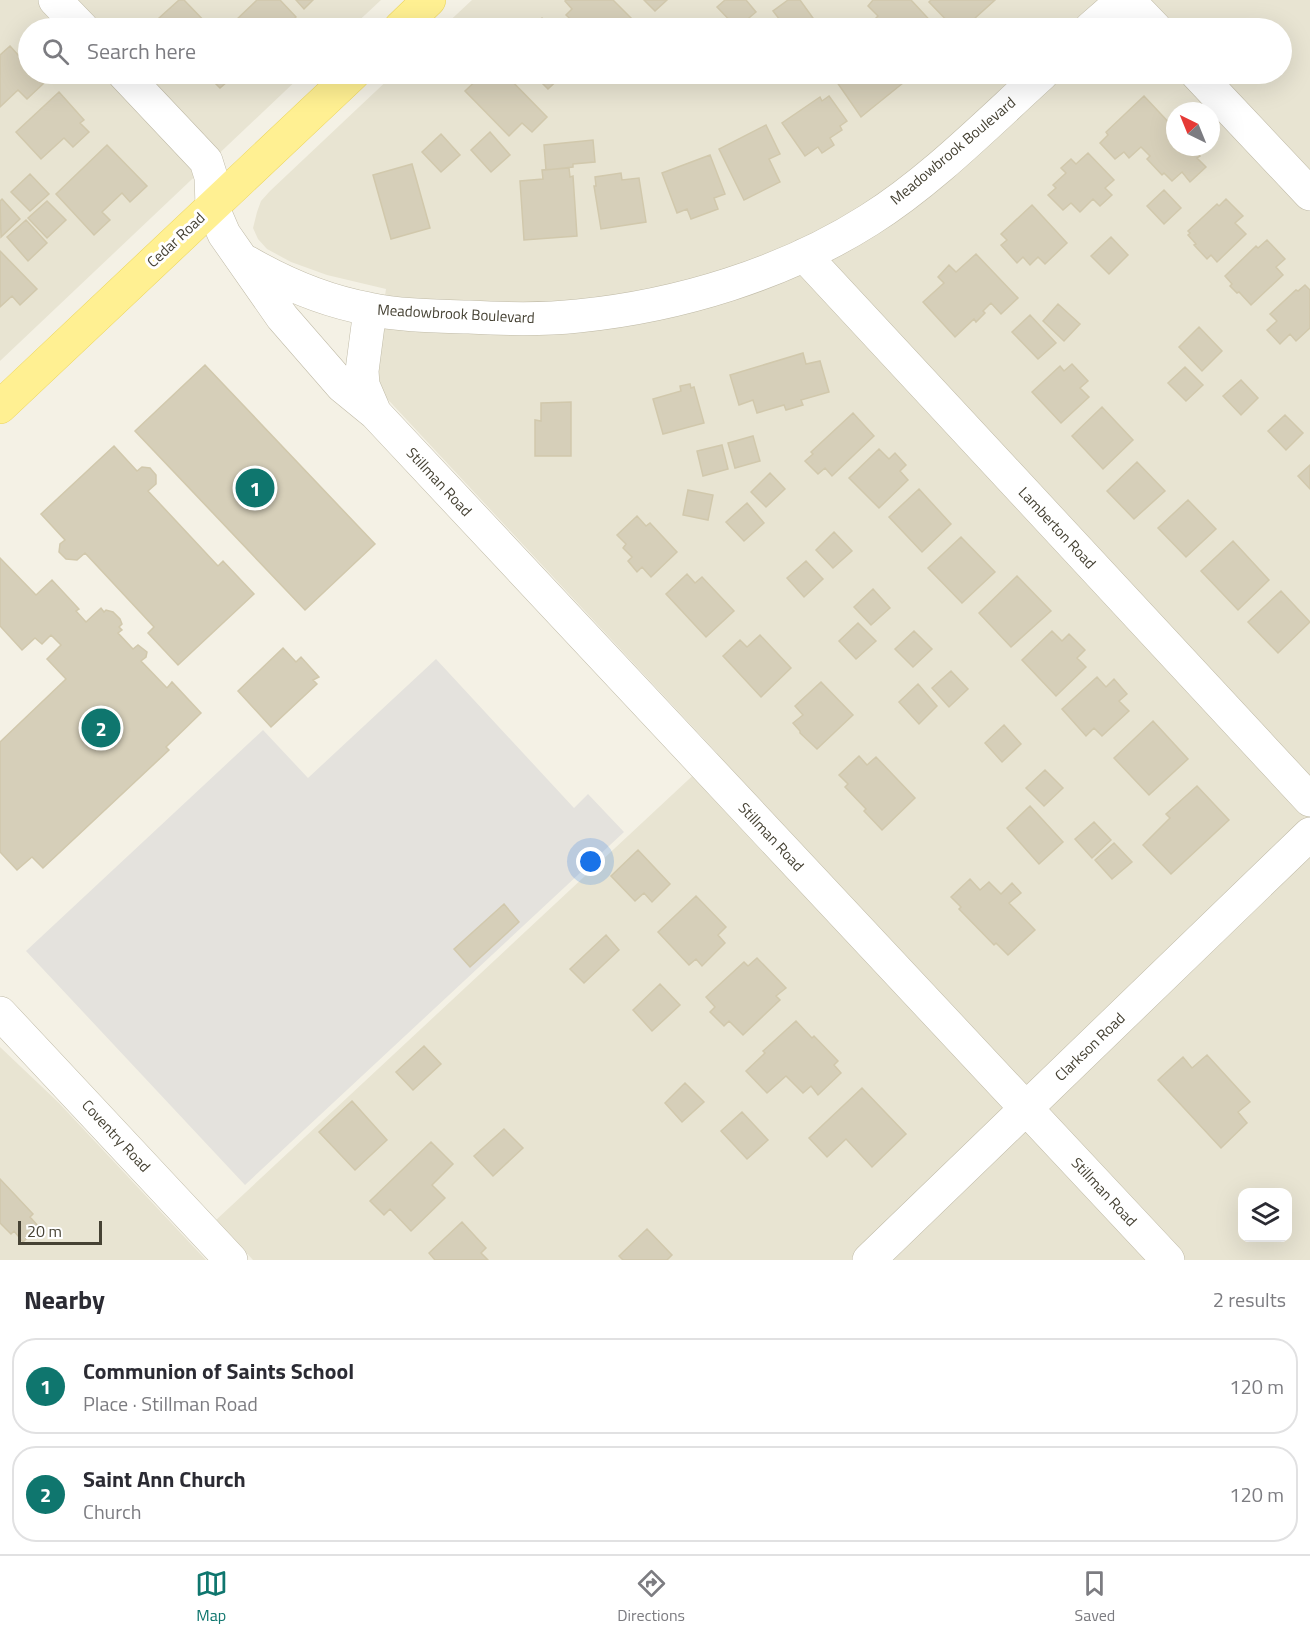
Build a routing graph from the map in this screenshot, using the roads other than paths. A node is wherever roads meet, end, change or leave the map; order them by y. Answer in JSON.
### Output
{"nodes":[{"id":1,"x":55,"y":0,"type":"edge"},
{"id":2,"x":429,"y":0,"type":"edge"},
{"id":3,"x":1124,"y":0,"type":"edge"},
{"id":4,"x":1128,"y":0,"type":"edge"},
{"id":5,"x":72,"y":18,"type":"edge"},
{"id":6,"x":410,"y":18,"type":"edge"},
{"id":7,"x":1103,"y":18,"type":"edge"},
{"id":8,"x":1145,"y":18,"type":"edge"},
{"id":9,"x":133,"y":84,"type":"edge"},
{"id":10,"x":342,"y":84,"type":"edge"},
{"id":11,"x":1031,"y":84,"type":"edge"},
{"id":12,"x":1206,"y":84,"type":"edge"},
{"id":13,"x":1310,"y":194,"type":"edge"},
{"id":14,"x":212,"y":206,"type":"junction"},
{"id":15,"x":804,"y":255,"type":"junction"},
{"id":16,"x":240,"y":258,"type":"junction"},
{"id":17,"x":370,"y":310,"type":"junction"},
{"id":18,"x":0,"y":407,"type":"edge"},
{"id":19,"x":375,"y":413,"type":"junction"},
{"id":20,"x":1310,"y":800,"type":"edge"},
{"id":21,"x":1310,"y":834,"type":"edge"},
{"id":22,"x":0,"y":1013,"type":"edge"},
{"id":23,"x":1026,"y":1109,"type":"junction"},
{"id":24,"x":231,"y":1260,"type":"edge"},
{"id":25,"x":869,"y":1260,"type":"edge"},
{"id":26,"x":1168,"y":1260,"type":"edge"}],
"edges":[{"from":1,"to":5,"type":"street"},
{"from":2,"to":6,"type":"main road"},
{"from":3,"to":7,"type":"street"},
{"from":4,"to":8,"type":"street"},
{"from":9,"to":14,"type":"street","name":"Stillman Road"},
{"from":10,"to":14,"type":"main road","name":"Cedar Road"},
{"from":11,"to":15,"type":"street","name":"Meadowbrook Boulevard"},
{"from":12,"to":13,"type":"street"},
{"from":14,"to":16,"type":"street","name":"Stillman Road"},
{"from":14,"to":18,"type":"main road","name":"Cedar Road"},
{"from":15,"to":17,"type":"street","name":"Meadowbrook Boulevard"},
{"from":15,"to":20,"type":"street","name":"Lamberton Road"},
{"from":16,"to":17,"type":"street","name":"Meadowbrook Boulevard"},
{"from":16,"to":19,"type":"street","name":"Stillman Road"},
{"from":17,"to":19,"type":"street","name":"Stillman Road"},
{"from":19,"to":23,"type":"street","name":"Stillman Road"},
{"from":21,"to":23,"type":"street","name":"Clarkson Road"},
{"from":22,"to":24,"type":"street","name":"Coventry Road"},
{"from":23,"to":25,"type":"street","name":"Clarkson Road"},
{"from":23,"to":26,"type":"street","name":"Stillman Road"}]}
